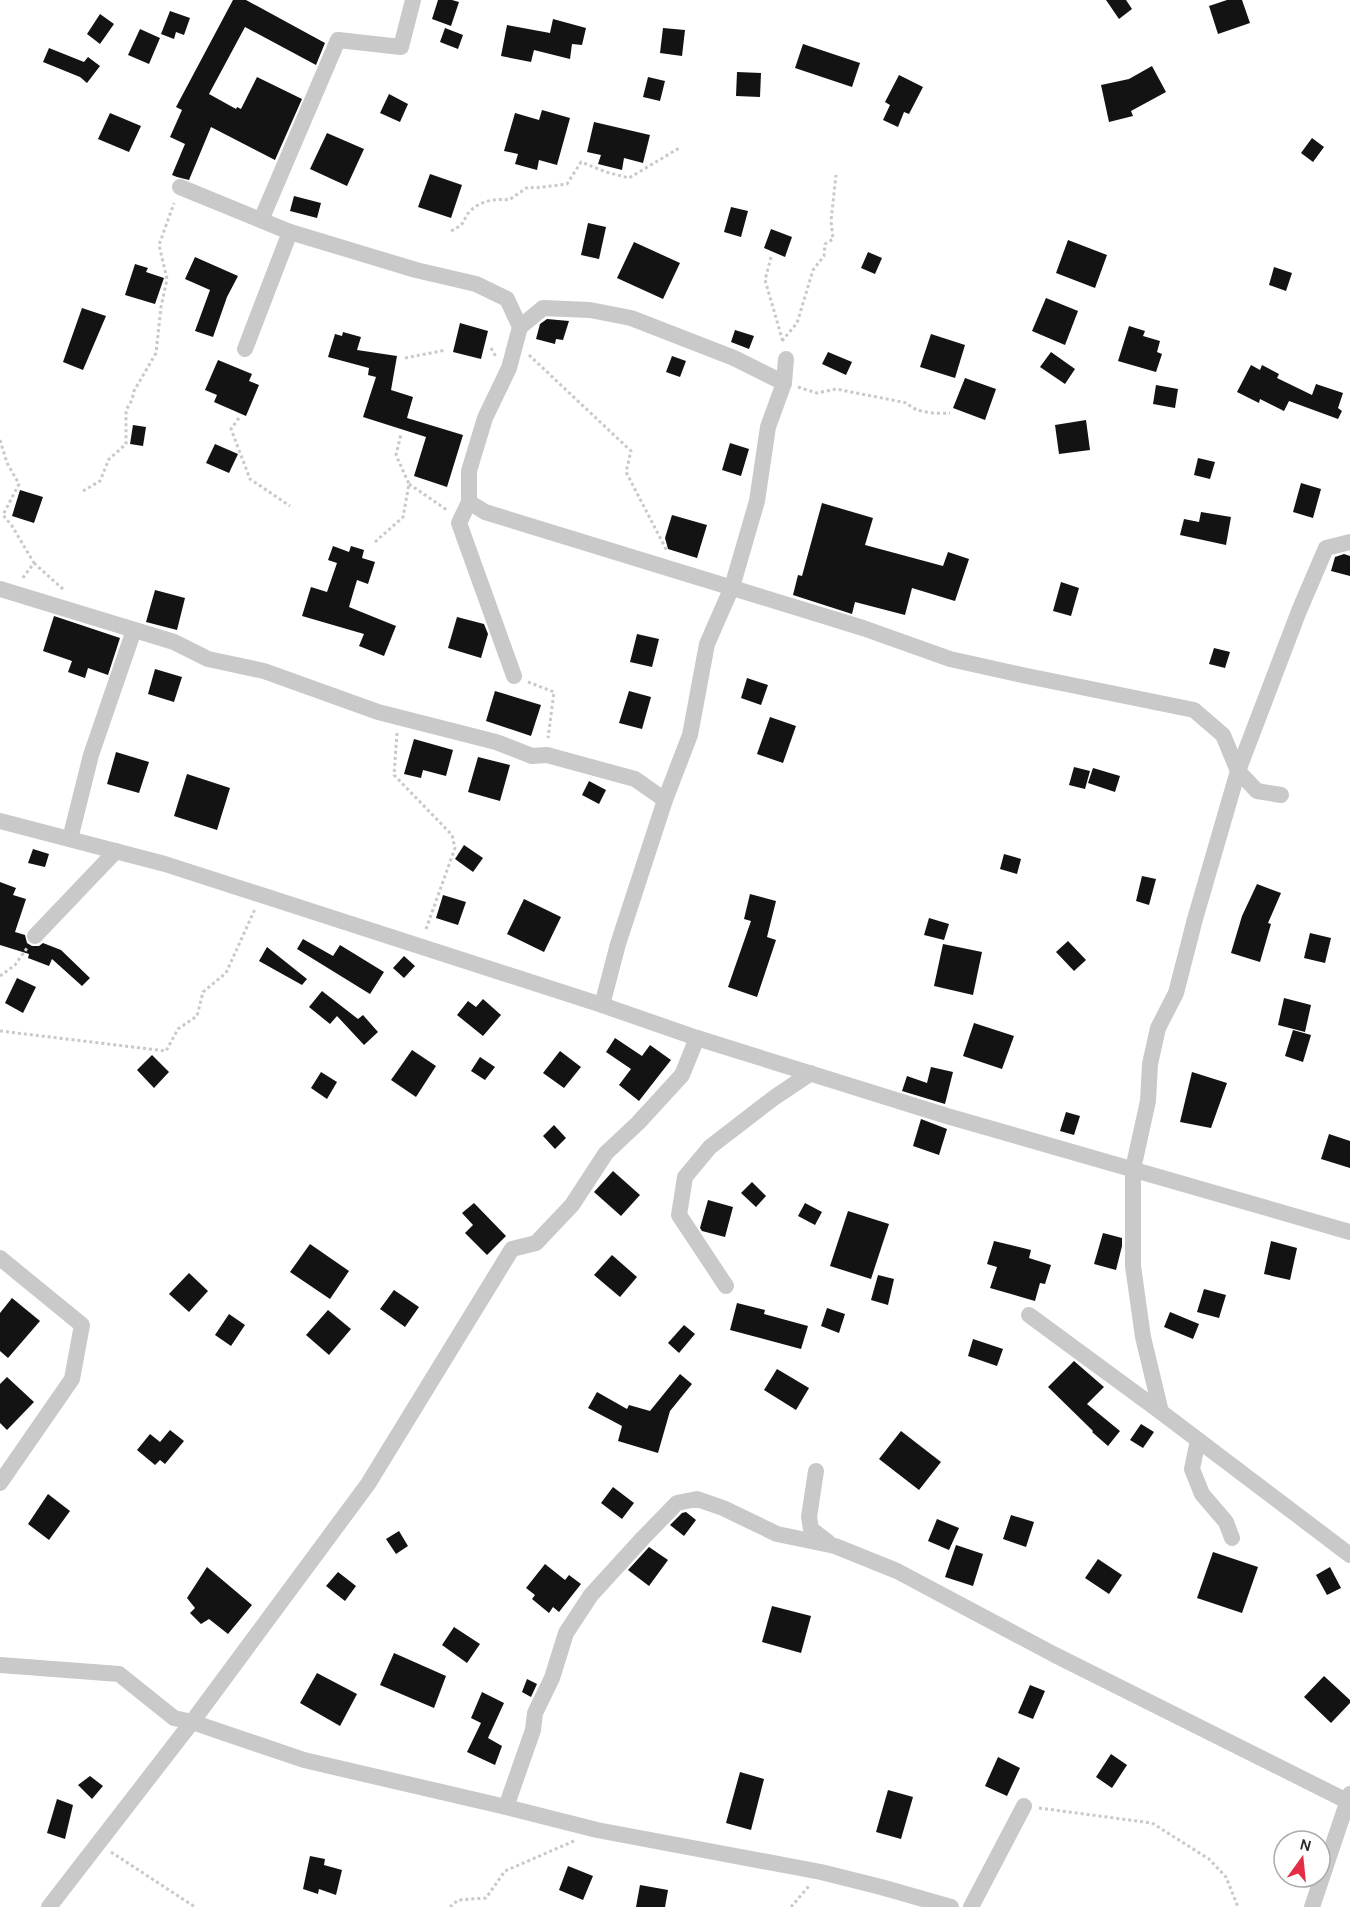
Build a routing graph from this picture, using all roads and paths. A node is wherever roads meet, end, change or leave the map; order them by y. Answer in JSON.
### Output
{"nodes":[{"id":1,"x":413,"y":0,"type":"edge"},
{"id":2,"x":681,"y":147,"type":"dead end"},
{"id":3,"x":836,"y":175,"type":"dead end"},
{"id":4,"x":180,"y":187,"type":"joint"},
{"id":5,"x":261,"y":220,"type":"junction"},
{"id":6,"x":451,"y":231,"type":"dead end"},
{"id":7,"x":290,"y":232,"type":"junction"},
{"id":8,"x":771,"y":257,"type":"dead end"},
{"id":9,"x":520,"y":327,"type":"junction"},
{"id":10,"x":782,"y":341,"type":"junction"},
{"id":11,"x":245,"y":349,"type":"dead end"},
{"id":12,"x":446,"y":350,"type":"dead end"},
{"id":13,"x":514,"y":351,"type":"junction"},
{"id":14,"x":405,"y":358,"type":"dead end"},
{"id":15,"x":786,"y":359,"type":"joint"},
{"id":16,"x":784,"y":383,"type":"junction"},
{"id":17,"x":950,"y":413,"type":"dead end"},
{"id":18,"x":238,"y":418,"type":"dead end"},
{"id":19,"x":401,"y":434,"type":"dead end"},
{"id":20,"x":0,"y":440,"type":"edge"},
{"id":21,"x":409,"y":484,"type":"junction"},
{"id":22,"x":84,"y":491,"type":"dead end"},
{"id":23,"x":470,"y":502,"type":"junction"},
{"id":24,"x":290,"y":506,"type":"dead end"},
{"id":25,"x":459,"y":523,"type":"junction"},
{"id":26,"x":375,"y":542,"type":"dead end"},
{"id":27,"x":1350,"y":542,"type":"edge"},
{"id":28,"x":677,"y":572,"type":"junction"},
{"id":29,"x":732,"y":587,"type":"junction"},
{"id":30,"x":6,"y":590,"type":"edge"},
{"id":31,"x":134,"y":630,"type":"junction"},
{"id":32,"x":514,"y":676,"type":"joint"},
{"id":33,"x":398,"y":717,"type":"junction"},
{"id":34,"x":547,"y":755,"type":"junction"},
{"id":35,"x":1238,"y":771,"type":"junction"},
{"id":36,"x":1281,"y":795,"type":"dead end"},
{"id":37,"x":664,"y":800,"type":"junction"},
{"id":38,"x":0,"y":821,"type":"edge"},
{"id":39,"x":70,"y":839,"type":"junction"},
{"id":40,"x":116,"y":851,"type":"junction"},
{"id":41,"x":261,"y":896,"type":"junction"},
{"id":42,"x":34,"y":936,"type":"joint"},
{"id":43,"x":420,"y":948,"type":"junction"},
{"id":44,"x":0,"y":976,"type":"edge"},
{"id":45,"x":602,"y":1005,"type":"junction"},
{"id":46,"x":0,"y":1031,"type":"edge"},
{"id":47,"x":697,"y":1038,"type":"junction"},
{"id":48,"x":811,"y":1073,"type":"junction"},
{"id":49,"x":1133,"y":1169,"type":"junction"},
{"id":50,"x":1350,"y":1232,"type":"edge"},
{"id":51,"x":0,"y":1258,"type":"edge"},
{"id":52,"x":726,"y":1286,"type":"dead end"},
{"id":53,"x":1029,"y":1315,"type":"dead end"},
{"id":54,"x":1161,"y":1412,"type":"junction"},
{"id":55,"x":1198,"y":1440,"type":"junction"},
{"id":56,"x":816,"y":1471,"type":"dead end"},
{"id":57,"x":0,"y":1483,"type":"edge"},
{"id":58,"x":1232,"y":1538,"type":"dead end"},
{"id":59,"x":835,"y":1546,"type":"junction"},
{"id":60,"x":1350,"y":1555,"type":"edge"},
{"id":61,"x":0,"y":1665,"type":"edge"},
{"id":62,"x":192,"y":1722,"type":"junction"},
{"id":63,"x":1349,"y":1797,"type":"edge"},
{"id":64,"x":1024,"y":1806,"type":"joint"},
{"id":65,"x":506,"y":1807,"type":"junction"},
{"id":66,"x":597,"y":1830,"type":"junction"},
{"id":67,"x":98,"y":1843,"type":"junction"},
{"id":68,"x":821,"y":1872,"type":"junction"},
{"id":69,"x":881,"y":1887,"type":"junction"},
{"id":70,"x":49,"y":1907,"type":"edge"},
{"id":71,"x":195,"y":1907,"type":"edge"},
{"id":72,"x":450,"y":1907,"type":"edge"},
{"id":73,"x":791,"y":1907,"type":"edge"},
{"id":74,"x":908,"y":1907,"type":"edge"},
{"id":75,"x":951,"y":1907,"type":"edge"},
{"id":76,"x":971,"y":1907,"type":"edge"},
{"id":77,"x":1238,"y":1907,"type":"edge"},
{"id":78,"x":1312,"y":1907,"type":"edge"}],
"edges":[{"from":1,"to":5,"type":"street"},
{"from":2,"to":6,"type":"path"},
{"from":3,"to":10,"type":"path"},
{"from":4,"to":5,"type":"street"},
{"from":4,"to":22,"type":"path"},
{"from":5,"to":7,"type":"street"},
{"from":7,"to":9,"type":"street"},
{"from":7,"to":11,"type":"street"},
{"from":8,"to":10,"type":"path"},
{"from":9,"to":13,"type":"street"},
{"from":9,"to":16,"type":"street"},
{"from":10,"to":15,"type":"path"},
{"from":12,"to":14,"type":"path"},
{"from":13,"to":23,"type":"street"},
{"from":13,"to":28,"type":"path"},
{"from":15,"to":16,"type":"street"},
{"from":16,"to":17,"type":"path"},
{"from":16,"to":29,"type":"street"},
{"from":18,"to":24,"type":"path"},
{"from":19,"to":21,"type":"path"},
{"from":20,"to":30,"type":"path"},
{"from":21,"to":25,"type":"path"},
{"from":21,"to":26,"type":"path"},
{"from":23,"to":25,"type":"street"},
{"from":23,"to":28,"type":"street"},
{"from":25,"to":32,"type":"street"},
{"from":27,"to":35,"type":"street"},
{"from":28,"to":29,"type":"street"},
{"from":29,"to":35,"type":"street"},
{"from":29,"to":37,"type":"street"},
{"from":30,"to":31,"type":"street"},
{"from":31,"to":33,"type":"street"},
{"from":31,"to":39,"type":"street"},
{"from":32,"to":34,"type":"path"},
{"from":33,"to":34,"type":"street"},
{"from":33,"to":43,"type":"path"},
{"from":34,"to":37,"type":"street"},
{"from":35,"to":36,"type":"street"},
{"from":35,"to":49,"type":"street"},
{"from":37,"to":45,"type":"street"},
{"from":38,"to":39,"type":"street"},
{"from":39,"to":40,"type":"street"},
{"from":40,"to":41,"type":"street"},
{"from":40,"to":42,"type":"street"},
{"from":41,"to":43,"type":"street"},
{"from":41,"to":46,"type":"path"},
{"from":42,"to":44,"type":"path"},
{"from":43,"to":45,"type":"street"},
{"from":45,"to":47,"type":"street"},
{"from":47,"to":48,"type":"street"},
{"from":47,"to":62,"type":"street"},
{"from":48,"to":49,"type":"street"},
{"from":48,"to":52,"type":"street"},
{"from":49,"to":50,"type":"street"},
{"from":49,"to":54,"type":"street"},
{"from":51,"to":57,"type":"street"},
{"from":53,"to":54,"type":"street"},
{"from":54,"to":55,"type":"street"},
{"from":55,"to":58,"type":"street"},
{"from":55,"to":60,"type":"street"},
{"from":56,"to":59,"type":"street"},
{"from":59,"to":63,"type":"street"},
{"from":59,"to":65,"type":"street"},
{"from":61,"to":62,"type":"street"},
{"from":62,"to":65,"type":"street"},
{"from":62,"to":67,"type":"street"},
{"from":63,"to":78,"type":"street"},
{"from":64,"to":76,"type":"street"},
{"from":64,"to":77,"type":"path"},
{"from":65,"to":66,"type":"street"},
{"from":66,"to":68,"type":"street"},
{"from":66,"to":72,"type":"path"},
{"from":67,"to":70,"type":"street"},
{"from":67,"to":71,"type":"path"},
{"from":68,"to":69,"type":"street"},
{"from":68,"to":73,"type":"path"},
{"from":69,"to":74,"type":"street"},
{"from":69,"to":75,"type":"street"}]}
